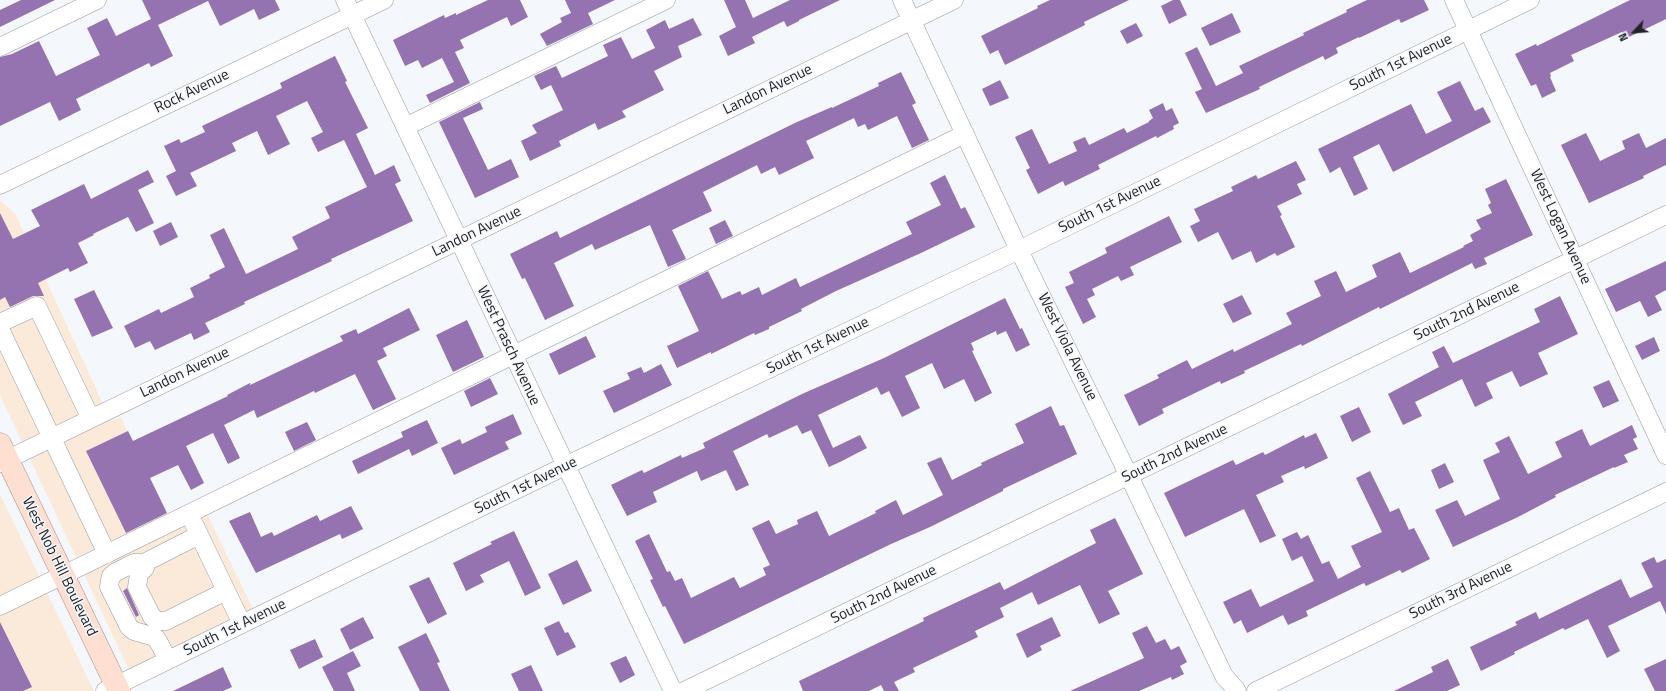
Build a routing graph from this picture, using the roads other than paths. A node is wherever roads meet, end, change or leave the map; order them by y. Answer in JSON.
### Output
{"nodes":[{"id":1,"x":97,"y":0,"type":"edge"},
{"id":2,"x":384,"y":0,"type":"edge"},
{"id":3,"x":666,"y":0,"type":"edge"},
{"id":4,"x":902,"y":0,"type":"edge"},
{"id":5,"x":954,"y":0,"type":"edge"},
{"id":6,"x":1454,"y":0,"type":"edge"},
{"id":7,"x":1530,"y":0,"type":"edge"},
{"id":8,"x":349,"y":8,"type":"edge"},
{"id":9,"x":912,"y":20,"type":"junction"},
{"id":10,"x":1468,"y":30,"type":"junction"},
{"id":11,"x":0,"y":47,"type":"edge"},
{"id":12,"x":405,"y":127,"type":"junction"},
{"id":13,"x":965,"y":134,"type":"junction"},
{"id":14,"x":0,"y":185,"type":"edge"},
{"id":15,"x":1666,"y":215,"type":"edge"},
{"id":16,"x":458,"y":241,"type":"junction"},
{"id":17,"x":1019,"y":250,"type":"junction"},
{"id":18,"x":1575,"y":259,"type":"junction"},
{"id":19,"x":0,"y":323,"type":"edge"},
{"id":20,"x":0,"y":329,"type":"edge"},
{"id":21,"x":513,"y":356,"type":"junction"},
{"id":22,"x":91,"y":419,"type":"junction"},
{"id":23,"x":52,"y":438,"type":"junction"},
{"id":24,"x":1666,"y":455,"type":"edge"},
{"id":25,"x":2,"y":456,"type":"edge"},
{"id":26,"x":565,"y":466,"type":"junction"},
{"id":27,"x":1129,"y":476,"type":"junction"},
{"id":28,"x":1666,"y":492,"type":"edge"},
{"id":29,"x":189,"y":514,"type":"junction"},
{"id":30,"x":199,"y":535,"type":"junction"},
{"id":31,"x":107,"y":554,"type":"junction"},
{"id":32,"x":144,"y":563,"type":"junction"},
{"id":33,"x":63,"y":576,"type":"junction"},
{"id":34,"x":226,"y":591,"type":"junction"},
{"id":35,"x":0,"y":606,"type":"edge"},
{"id":36,"x":242,"y":624,"type":"junction"},
{"id":37,"x":168,"y":660,"type":"junction"},
{"id":38,"x":113,"y":689,"type":"edge"},
{"id":39,"x":673,"y":691,"type":"edge"},
{"id":40,"x":684,"y":691,"type":"edge"},
{"id":41,"x":1236,"y":691,"type":"edge"},
{"id":42,"x":1256,"y":691,"type":"edge"}],
"edges":[{"from":1,"to":11,"type":"street"},
{"from":2,"to":8,"type":"street","name":"Rock Avenue"},
{"from":3,"to":12,"type":"street"},
{"from":4,"to":9,"type":"street","name":"West Viola Avenue"},
{"from":5,"to":9,"type":"street","name":"Landon Avenue"},
{"from":6,"to":10,"type":"street","name":"West Logan Avenue"},
{"from":7,"to":10,"type":"street","name":"South 1st Avenue"},
{"from":8,"to":12,"type":"street","name":"West Prasch Avenue"},
{"from":8,"to":14,"type":"street","name":"Rock Avenue"},
{"from":9,"to":13,"type":"street","name":"West Viola Avenue"},
{"from":9,"to":16,"type":"street","name":"Landon Avenue"},
{"from":10,"to":17,"type":"street","name":"South 1st Avenue"},
{"from":10,"to":18,"type":"street","name":"West Logan Avenue"},
{"from":12,"to":16,"type":"street","name":"West Prasch Avenue"},
{"from":13,"to":17,"type":"street","name":"West Viola Avenue"},
{"from":13,"to":21,"type":"street"},
{"from":15,"to":18,"type":"street","name":"South 2nd Avenue"},
{"from":16,"to":21,"type":"street","name":"West Prasch Avenue"},
{"from":16,"to":22,"type":"street","name":"Landon Avenue"},
{"from":17,"to":26,"type":"street","name":"South 1st Avenue"},
{"from":17,"to":27,"type":"street","name":"West Viola Avenue"},
{"from":18,"to":24,"type":"street","name":"West Logan Avenue"},
{"from":18,"to":27,"type":"street","name":"South 2nd Avenue"},
{"from":19,"to":22,"type":"street"},
{"from":20,"to":23,"type":"street"},
{"from":21,"to":26,"type":"street","name":"West Prasch Avenue"},
{"from":21,"to":29,"type":"street"},
{"from":22,"to":23,"type":"street","name":"Landon Avenue"},
{"from":23,"to":25,"type":"street","name":"Landon Avenue"},
{"from":23,"to":31,"type":"street"},
{"from":25,"to":33,"type":"main road","name":"West Nob Hill Boulevard"},
{"from":26,"to":36,"type":"street","name":"South 1st Avenue"},
{"from":26,"to":39,"type":"street","name":"West Prasch Avenue"},
{"from":27,"to":40,"type":"street","name":"South 2nd Avenue"},
{"from":27,"to":41,"type":"street","name":"West Viola Avenue"},
{"from":28,"to":42,"type":"street","name":"South 3rd Avenue"},
{"from":29,"to":30,"type":"street"},
{"from":29,"to":31,"type":"street"},
{"from":30,"to":32,"type":"street"},
{"from":30,"to":34,"type":"street"},
{"from":31,"to":33,"type":"street"},
{"from":32,"to":34,"type":"street"},
{"from":32,"to":37,"type":"street"},
{"from":33,"to":35,"type":"street"},
{"from":33,"to":38,"type":"main road","name":"West Nob Hill Boulevard"},
{"from":34,"to":36,"type":"street"},
{"from":36,"to":37,"type":"street","name":"South 1st Avenue"},
{"from":37,"to":38,"type":"street","name":"South 1st Avenue"}]}
